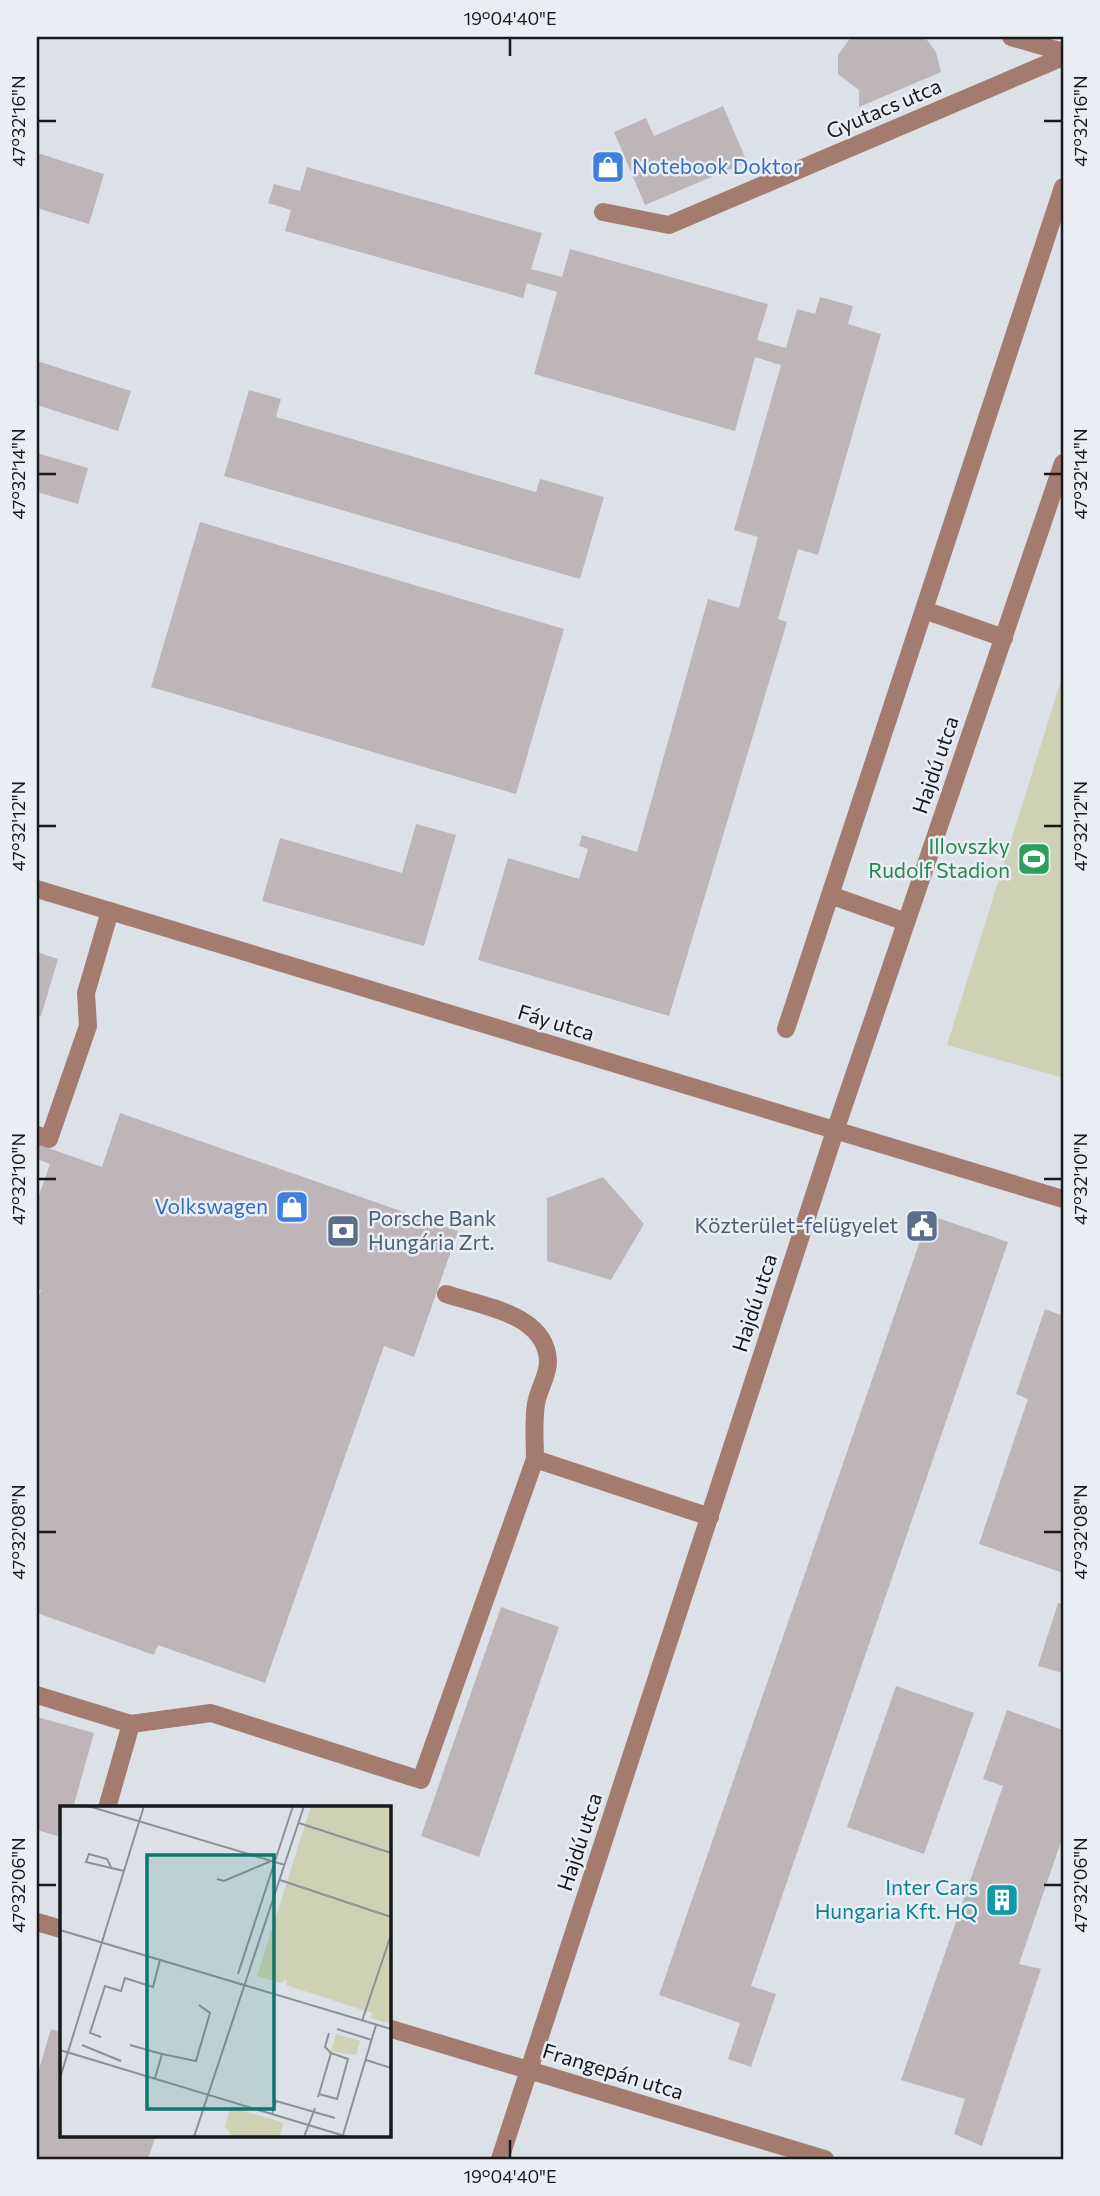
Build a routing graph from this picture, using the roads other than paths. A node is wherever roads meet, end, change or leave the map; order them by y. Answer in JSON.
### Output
{"nodes":[{"id":1,"x":1011,"y":37,"type":"edge"},
{"id":2,"x":1063,"y":55,"type":"edge"},
{"id":3,"x":1063,"y":187,"type":"edge"},
{"id":4,"x":603,"y":212,"type":"dead end"},
{"id":5,"x":1063,"y":463,"type":"edge"},
{"id":6,"x":924,"y":610,"type":"junction"},
{"id":7,"x":1003,"y":638,"type":"junction"},
{"id":8,"x":37,"y":889,"type":"edge"},
{"id":9,"x":830,"y":895,"type":"junction"},
{"id":10,"x":110,"y":911,"type":"junction"},
{"id":11,"x":906,"y":922,"type":"junction"},
{"id":12,"x":786,"y":1029,"type":"dead end"},
{"id":13,"x":835,"y":1131,"type":"junction"},
{"id":14,"x":37,"y":1135,"type":"edge"},
{"id":15,"x":1063,"y":1199,"type":"edge"},
{"id":16,"x":446,"y":1294,"type":"dead end"},
{"id":17,"x":535,"y":1459,"type":"junction"},
{"id":18,"x":710,"y":1517,"type":"junction"},
{"id":19,"x":37,"y":1695,"type":"edge"},
{"id":20,"x":131,"y":1724,"type":"junction"},
{"id":21,"x":108,"y":1806,"type":"edge"},
{"id":22,"x":37,"y":1922,"type":"edge"},
{"id":23,"x":60,"y":1929,"type":"edge"},
{"id":24,"x":390,"y":2029,"type":"edge"},
{"id":25,"x":529,"y":2070,"type":"junction"},
{"id":26,"x":499,"y":2159,"type":"edge"},
{"id":27,"x":825,"y":2159,"type":"edge"}],
"edges":[{"from":1,"to":2,"type":"street"},
{"from":2,"to":4,"type":"street","name":"Gyutacs utca"},
{"from":3,"to":6,"type":"street"},
{"from":5,"to":7,"type":"street","name":"Hajdú utca"},
{"from":6,"to":7,"type":"street"},
{"from":6,"to":9,"type":"street"},
{"from":7,"to":11,"type":"street","name":"Hajdú utca"},
{"from":8,"to":10,"type":"street","name":"Fáy utca"},
{"from":9,"to":11,"type":"street"},
{"from":9,"to":12,"type":"street"},
{"from":10,"to":13,"type":"street","name":"Fáy utca"},
{"from":10,"to":14,"type":"street"},
{"from":11,"to":13,"type":"street","name":"Hajdú utca"},
{"from":13,"to":15,"type":"street","name":"Fáy utca"},
{"from":13,"to":18,"type":"street","name":"Hajdú utca"},
{"from":16,"to":17,"type":"street"},
{"from":17,"to":18,"type":"street"},
{"from":17,"to":20,"type":"street"},
{"from":18,"to":25,"type":"street","name":"Hajdú utca"},
{"from":19,"to":20,"type":"street"},
{"from":20,"to":21,"type":"street"},
{"from":22,"to":23,"type":"street"},
{"from":24,"to":25,"type":"street","name":"Frangepán utca"},
{"from":25,"to":26,"type":"street","name":"Hajdú utca"},
{"from":25,"to":27,"type":"street","name":"Frangepán utca"}]}
